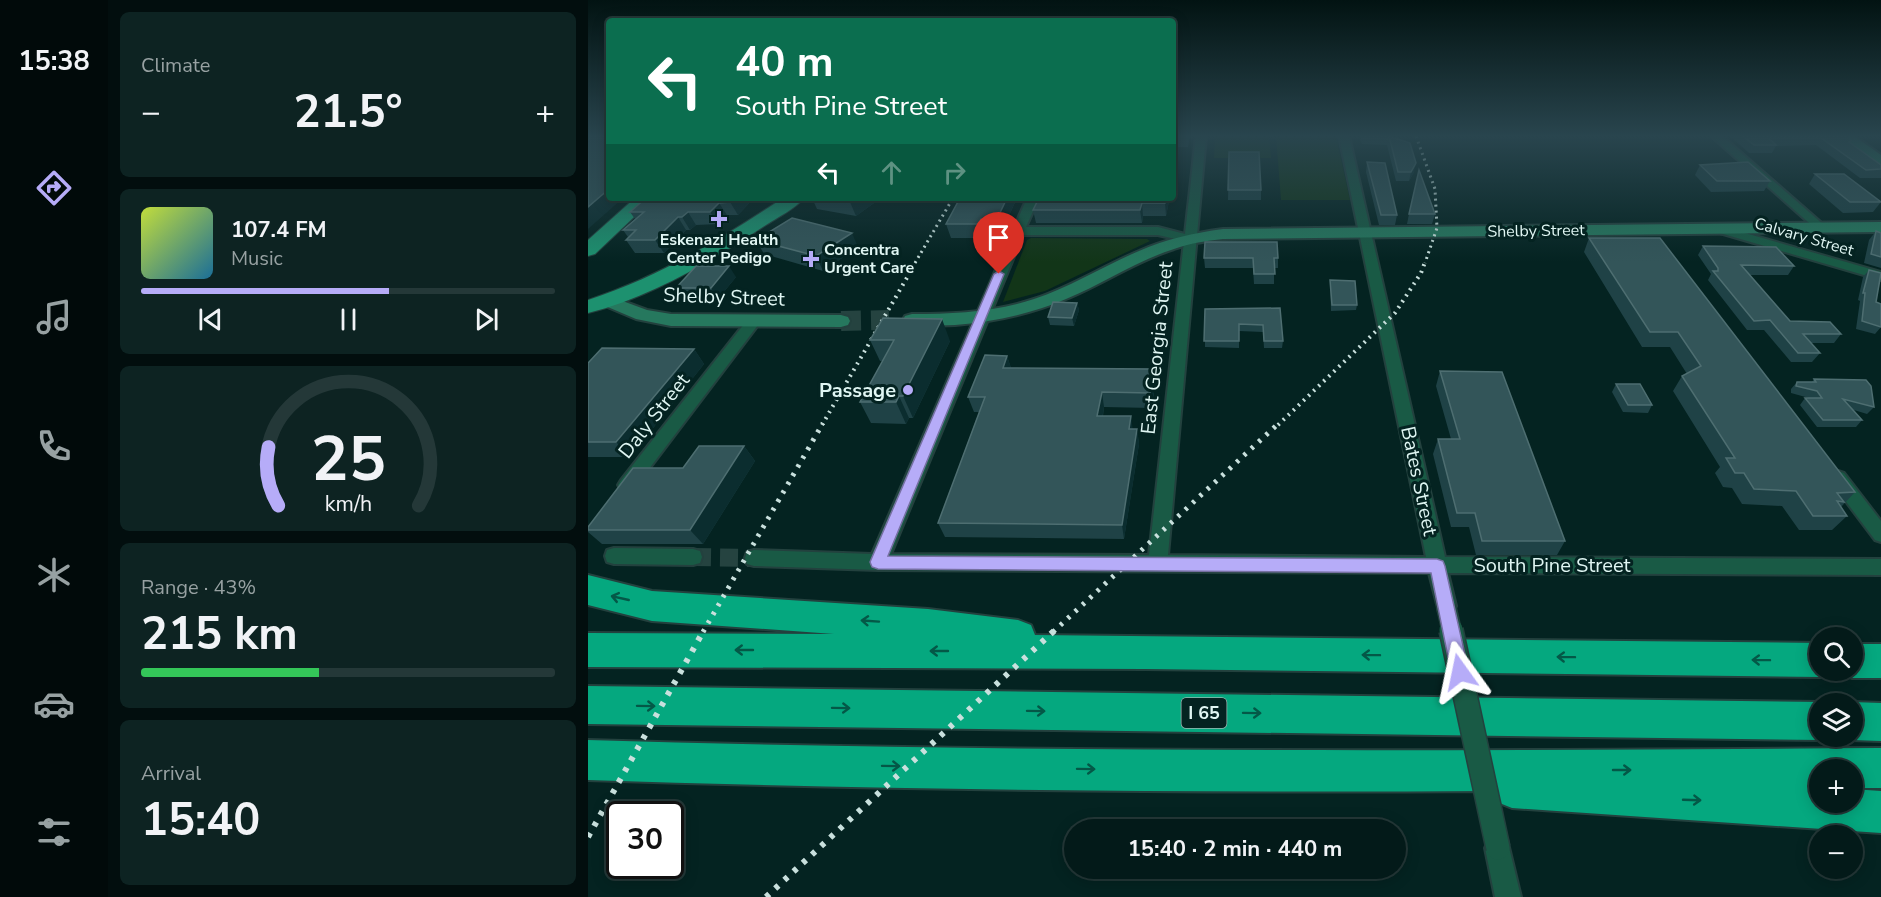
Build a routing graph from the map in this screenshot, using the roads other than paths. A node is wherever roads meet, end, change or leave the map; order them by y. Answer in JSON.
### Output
{"nodes":[{"id":1,"x":1197,"y":178,"type":"edge"},
{"id":2,"x":1353,"y":178,"type":"edge"},
{"id":3,"x":1764,"y":178,"type":"edge"},
{"id":4,"x":642,"y":201,"type":"edge"},
{"id":5,"x":790,"y":201,"type":"edge"},
{"id":6,"x":1032,"y":201,"type":"edge"},
{"id":7,"x":1881,"y":227,"type":"edge"},
{"id":8,"x":1821,"y":228,"type":"junction"},
{"id":9,"x":1717,"y":229,"type":"junction"},
{"id":10,"x":1653,"y":230,"type":"junction"},
{"id":11,"x":1018,"y":231,"type":"junction"},
{"id":12,"x":1365,"y":234,"type":"junction"},
{"id":13,"x":1191,"y":239,"type":"junction"},
{"id":14,"x":1666,"y":247,"type":"edge"},
{"id":15,"x":588,"y":250,"type":"edge"},
{"id":16,"x":1881,"y":276,"type":"edge"},
{"id":17,"x":609,"y":301,"type":"junction"},
{"id":18,"x":588,"y":307,"type":"edge"},
{"id":19,"x":980,"y":318,"type":"junction"},
{"id":20,"x":899,"y":320,"type":"tunnel mouth"},
{"id":21,"x":841,"y":321,"type":"tunnel mouth"},
{"id":22,"x":753,"y":322,"type":"junction"},
{"id":23,"x":1830,"y":468,"type":"edge"},
{"id":24,"x":619,"y":495,"type":"edge"},
{"id":25,"x":1881,"y":535,"type":"edge"},
{"id":26,"x":614,"y":556,"type":"dead end"},
{"id":27,"x":693,"y":557,"type":"tunnel mouth"},
{"id":28,"x":754,"y":558,"type":"tunnel mouth"},
{"id":29,"x":878,"y":562,"type":"junction"},
{"id":30,"x":1158,"y":564,"type":"junction"},
{"id":31,"x":1437,"y":566,"type":"junction"},
{"id":32,"x":1881,"y":567,"type":"edge"},
{"id":33,"x":588,"y":590,"type":"edge"},
{"id":34,"x":588,"y":650,"type":"edge"},
{"id":35,"x":1145,"y":652,"type":"junction"},
{"id":36,"x":1809,"y":660,"type":"edge"},
{"id":37,"x":1863,"y":661,"type":"edge"},
{"id":38,"x":1881,"y":661,"type":"edge"},
{"id":39,"x":588,"y":705,"type":"edge"},
{"id":40,"x":1809,"y":721,"type":"edge"},
{"id":41,"x":1863,"y":721,"type":"edge"},
{"id":42,"x":1881,"y":722,"type":"edge"},
{"id":43,"x":588,"y":760,"type":"edge"},
{"id":44,"x":748,"y":765,"type":"junction"},
{"id":45,"x":1881,"y":768,"type":"edge"},
{"id":46,"x":588,"y":772,"type":"edge"},
{"id":47,"x":1333,"y":772,"type":"junction"},
{"id":48,"x":1881,"y":812,"type":"edge"},
{"id":49,"x":1508,"y":897,"type":"edge"}],
"edges":[{"from":1,"to":13,"type":"street","name":"East Georgia Street"},
{"from":2,"to":12,"type":"street","name":"Bates Street"},
{"from":3,"to":8,"type":"street"},
{"from":4,"to":15,"type":"main road"},
{"from":5,"to":17,"type":"main road"},
{"from":6,"to":11,"type":"street"},
{"from":7,"to":8,"type":"main road","name":"Shelby Street"},
{"from":8,"to":9,"type":"main road","name":"Shelby Street"},
{"from":9,"to":10,"type":"main road","name":"Shelby Street"},
{"from":9,"to":16,"type":"street","name":"Calvary Street"},
{"from":10,"to":12,"type":"main road","name":"Shelby Street"},
{"from":10,"to":14,"type":"street"},
{"from":11,"to":13,"type":"street","name":"Shelby Street"},
{"from":11,"to":19,"type":"street"},
{"from":12,"to":13,"type":"main road","name":"Shelby Street"},
{"from":12,"to":31,"type":"street","name":"Bates Street"},
{"from":13,"to":19,"type":"main road","name":"Shelby Street"},
{"from":13,"to":30,"type":"street","name":"East Georgia Street"},
{"from":17,"to":18,"type":"main road"},
{"from":17,"to":22,"type":"main road","name":"Shelby Street"},
{"from":19,"to":20,"type":"main road","name":"Shelby Street"},
{"from":19,"to":29,"type":"street"},
{"from":21,"to":22,"type":"main road","name":"Shelby Street"},
{"from":22,"to":24,"type":"street","name":"Daly Street"},
{"from":23,"to":25,"type":"street"},
{"from":26,"to":27,"type":"street"},
{"from":28,"to":29,"type":"street","name":"South Pine Street"},
{"from":29,"to":30,"type":"street","name":"South Pine Street"},
{"from":30,"to":31,"type":"street","name":"South Pine Street"},
{"from":31,"to":32,"type":"street","name":"South Pine Street"},
{"from":31,"to":49,"type":"street","name":"Bates Street","bridge":true},
{"from":35,"to":33,"type":"highway","one_way":true},
{"from":35,"to":34,"type":"highway","one_way":true},
{"from":36,"to":35,"type":"highway","one_way":true},
{"from":37,"to":38,"type":"highway"},
{"from":39,"to":40,"type":"highway","number":"I 65","one_way":true},
{"from":41,"to":42,"type":"highway"},
{"from":43,"to":44,"type":"highway"},
{"from":44,"to":46,"type":"highway"},
{"from":44,"to":47,"type":"highway","one_way":true},
{"from":47,"to":45,"type":"highway","one_way":true},
{"from":47,"to":48,"type":"highway","one_way":true}]}
